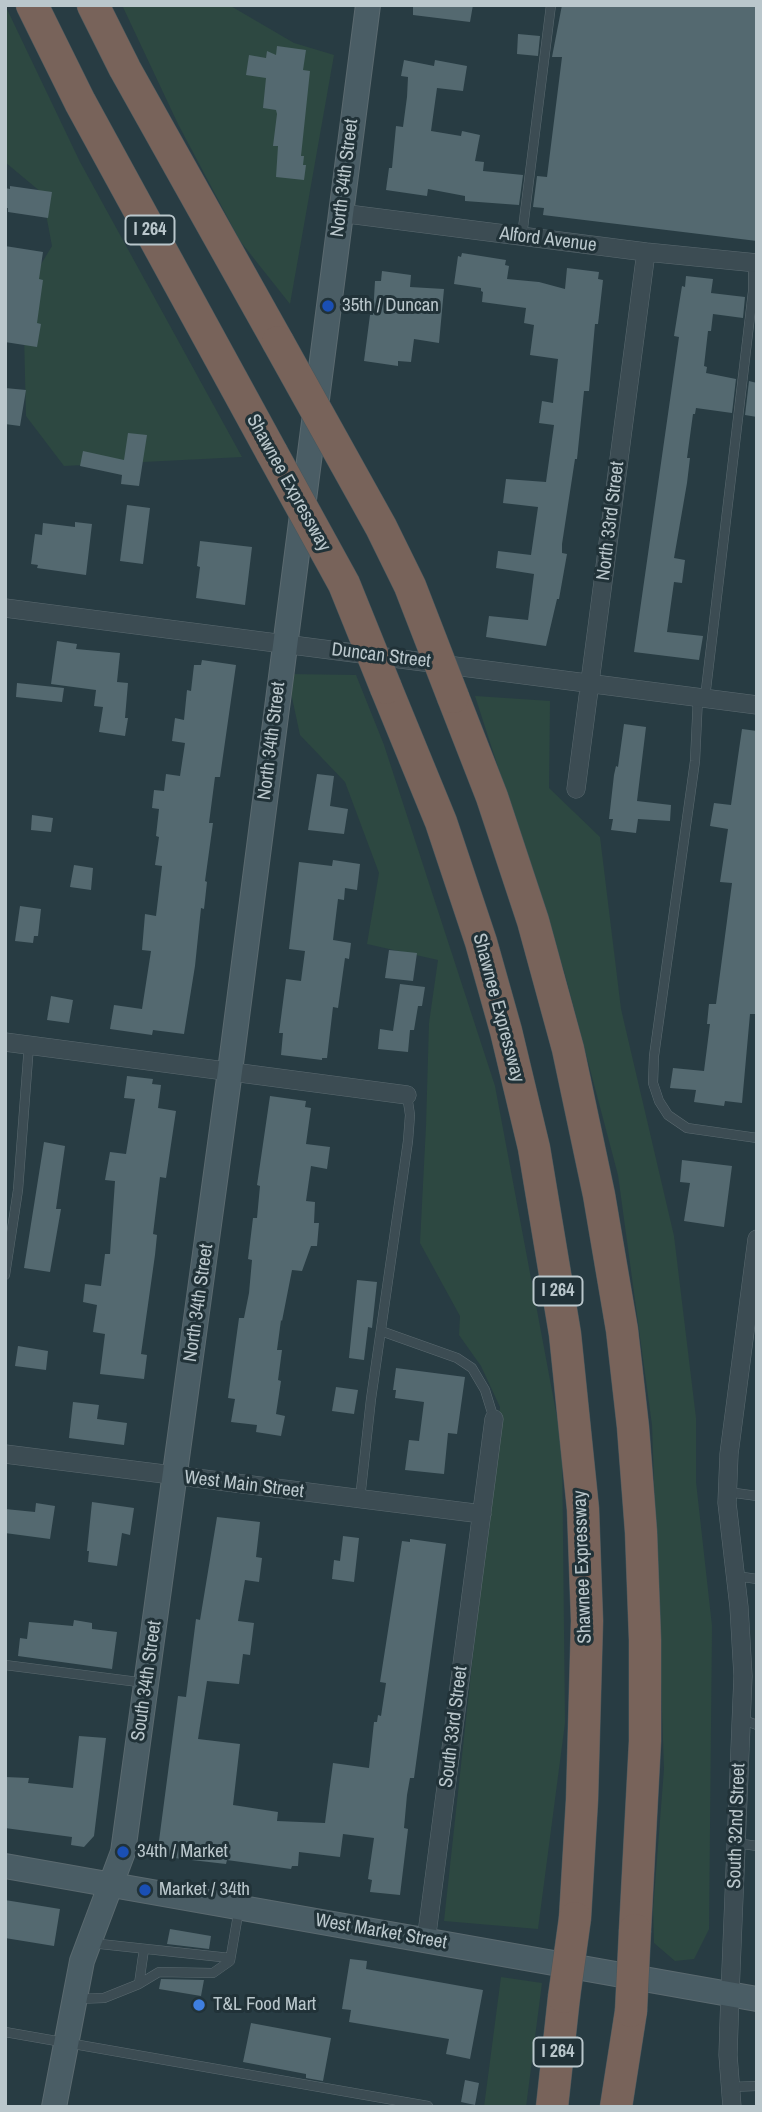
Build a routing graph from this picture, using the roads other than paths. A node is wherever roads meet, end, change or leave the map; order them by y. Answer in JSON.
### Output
{"nodes":[{"id":1,"x":32,"y":5,"type":"edge"},
{"id":2,"x":93,"y":5,"type":"edge"},
{"id":3,"x":368,"y":5,"type":"edge"},
{"id":4,"x":551,"y":5,"type":"edge"},
{"id":5,"x":340,"y":213,"type":"junction"},
{"id":6,"x":522,"y":236,"type":"junction"},
{"id":7,"x":646,"y":252,"type":"junction"},
{"id":8,"x":755,"y":263,"type":"edge"},
{"id":9,"x":5,"y":608,"type":"edge"},
{"id":10,"x":284,"y":644,"type":"junction"},
{"id":11,"x":589,"y":682,"type":"junction"},
{"id":12,"x":701,"y":697,"type":"junction"},
{"id":13,"x":757,"y":705,"type":"edge"},
{"id":14,"x":576,"y":789,"type":"dead end"},
{"id":15,"x":5,"y":1042,"type":"edge"},
{"id":16,"x":29,"y":1045,"type":"junction"},
{"id":17,"x":230,"y":1071,"type":"junction"},
{"id":18,"x":407,"y":1095,"type":"joint"},
{"id":19,"x":757,"y":1138,"type":"edge"},
{"id":20,"x":757,"y":1239,"type":"edge"},
{"id":21,"x":5,"y":1275,"type":"edge"},
{"id":22,"x":381,"y":1331,"type":"junction"},
{"id":23,"x":494,"y":1419,"type":"joint"},
{"id":24,"x":5,"y":1454,"type":"edge"},
{"id":25,"x":176,"y":1476,"type":"junction"},
{"id":26,"x":757,"y":1496,"type":"edge"},
{"id":27,"x":728,"y":1497,"type":"junction"},
{"id":28,"x":360,"y":1499,"type":"junction"},
{"id":29,"x":482,"y":1514,"type":"junction"},
{"id":30,"x":736,"y":1576,"type":"junction"},
{"id":31,"x":757,"y":1580,"type":"edge"},
{"id":32,"x":5,"y":1665,"type":"edge"},
{"id":33,"x":146,"y":1684,"type":"junction"},
{"id":34,"x":749,"y":1722,"type":"edge"},
{"id":35,"x":736,"y":1843,"type":"junction"},
{"id":36,"x":757,"y":1846,"type":"edge"},
{"id":37,"x":5,"y":1866,"type":"edge"},
{"id":38,"x":111,"y":1884,"type":"junction"},
{"id":39,"x":240,"y":1907,"type":"junction"},
{"id":40,"x":426,"y":1941,"type":"junction"},
{"id":41,"x":89,"y":1942,"type":"junction"},
{"id":42,"x":144,"y":1949,"type":"junction"},
{"id":43,"x":230,"y":1958,"type":"junction"},
{"id":44,"x":139,"y":1984,"type":"junction"},
{"id":45,"x":730,"y":1994,"type":"junction"},
{"id":46,"x":74,"y":1999,"type":"junction"},
{"id":47,"x":757,"y":1999,"type":"edge"},
{"id":48,"x":631,"y":2011,"type":"junction"},
{"id":49,"x":5,"y":2032,"type":"edge"},
{"id":50,"x":66,"y":2042,"type":"junction"},
{"id":51,"x":757,"y":2086,"type":"edge"},
{"id":52,"x":731,"y":2087,"type":"junction"},
{"id":53,"x":428,"y":2106,"type":"edge"},
{"id":54,"x":54,"y":2107,"type":"edge"},
{"id":55,"x":552,"y":2107,"type":"edge"},
{"id":56,"x":616,"y":2107,"type":"edge"},
{"id":57,"x":627,"y":2107,"type":"edge"},
{"id":58,"x":732,"y":2107,"type":"edge"}],
"edges":[{"from":1,"to":55,"type":"highway","name":"Shawnee Expressway","number":"I 264","bridge":true},
{"from":2,"to":48,"type":"highway","number":"I 264","bridge":true},
{"from":3,"to":5,"type":"street","name":"North 34th Street"},
{"from":4,"to":6,"type":"lane"},
{"from":5,"to":6,"type":"street","name":"Alford Avenue"},
{"from":5,"to":10,"type":"street","name":"North 34th Street"},
{"from":6,"to":7,"type":"street","name":"Alford Avenue"},
{"from":7,"to":8,"type":"street","name":"Alford Avenue"},
{"from":7,"to":11,"type":"street","name":"North 33rd Street"},
{"from":8,"to":12,"type":"lane"},
{"from":9,"to":10,"type":"street","name":"Duncan Street"},
{"from":10,"to":11,"type":"street","name":"Duncan Street"},
{"from":10,"to":17,"type":"street","name":"North 34th Street"},
{"from":11,"to":12,"type":"street","name":"Duncan Street"},
{"from":11,"to":14,"type":"street","name":"North 33rd Street"},
{"from":12,"to":13,"type":"street","name":"Duncan Street"},
{"from":12,"to":19,"type":"lane"},
{"from":15,"to":16,"type":"street"},
{"from":16,"to":17,"type":"street"},
{"from":16,"to":21,"type":"lane"},
{"from":17,"to":18,"type":"street"},
{"from":17,"to":25,"type":"street","name":"North 34th Street"},
{"from":18,"to":22,"type":"lane"},
{"from":20,"to":27,"type":"street","name":"South 32nd Street"},
{"from":22,"to":23,"type":"lane"},
{"from":22,"to":28,"type":"lane"},
{"from":23,"to":29,"type":"street"},
{"from":24,"to":25,"type":"street","name":"West Main Street"},
{"from":25,"to":28,"type":"street","name":"West Main Street"},
{"from":25,"to":33,"type":"street","name":"South 34th Street"},
{"from":26,"to":27,"type":"lane"},
{"from":27,"to":30,"type":"street","name":"South 32nd Street"},
{"from":28,"to":29,"type":"street","name":"West Main Street"},
{"from":29,"to":40,"type":"street","name":"South 33rd Street"},
{"from":30,"to":31,"type":"lane"},
{"from":30,"to":34,"type":"street","name":"South 32nd Street"},
{"from":32,"to":33,"type":"lane"},
{"from":33,"to":38,"type":"street","name":"South 34th Street"},
{"from":34,"to":35,"type":"street","name":"South 32nd Street"},
{"from":35,"to":36,"type":"lane"},
{"from":35,"to":45,"type":"street","name":"South 32nd Street"},
{"from":37,"to":38,"type":"street","name":"West Market Street"},
{"from":38,"to":39,"type":"street","name":"West Market Street"},
{"from":38,"to":41,"type":"street","name":"South 34th Street"},
{"from":39,"to":40,"type":"street","name":"West Market Street"},
{"from":39,"to":43,"type":"lane"},
{"from":40,"to":45,"type":"street","name":"West Market Street"},
{"from":41,"to":42,"type":"lane"},
{"from":41,"to":46,"type":"street","name":"South 34th Street"},
{"from":42,"to":43,"type":"lane"},
{"from":42,"to":44,"type":"lane"},
{"from":43,"to":44,"type":"lane"},
{"from":44,"to":46,"type":"lane"},
{"from":45,"to":47,"type":"street","name":"West Market Street"},
{"from":45,"to":52,"type":"street","name":"South 32nd Street"},
{"from":46,"to":50,"type":"street","name":"South 34th Street"},
{"from":48,"to":56,"type":"highway","number":"I 264"},
{"from":48,"to":57,"type":"highway"},
{"from":49,"to":50,"type":"lane"},
{"from":50,"to":53,"type":"lane"},
{"from":50,"to":54,"type":"street","name":"South 34th Street"},
{"from":51,"to":52,"type":"lane"},
{"from":52,"to":58,"type":"street","name":"South 32nd Street"}]}
